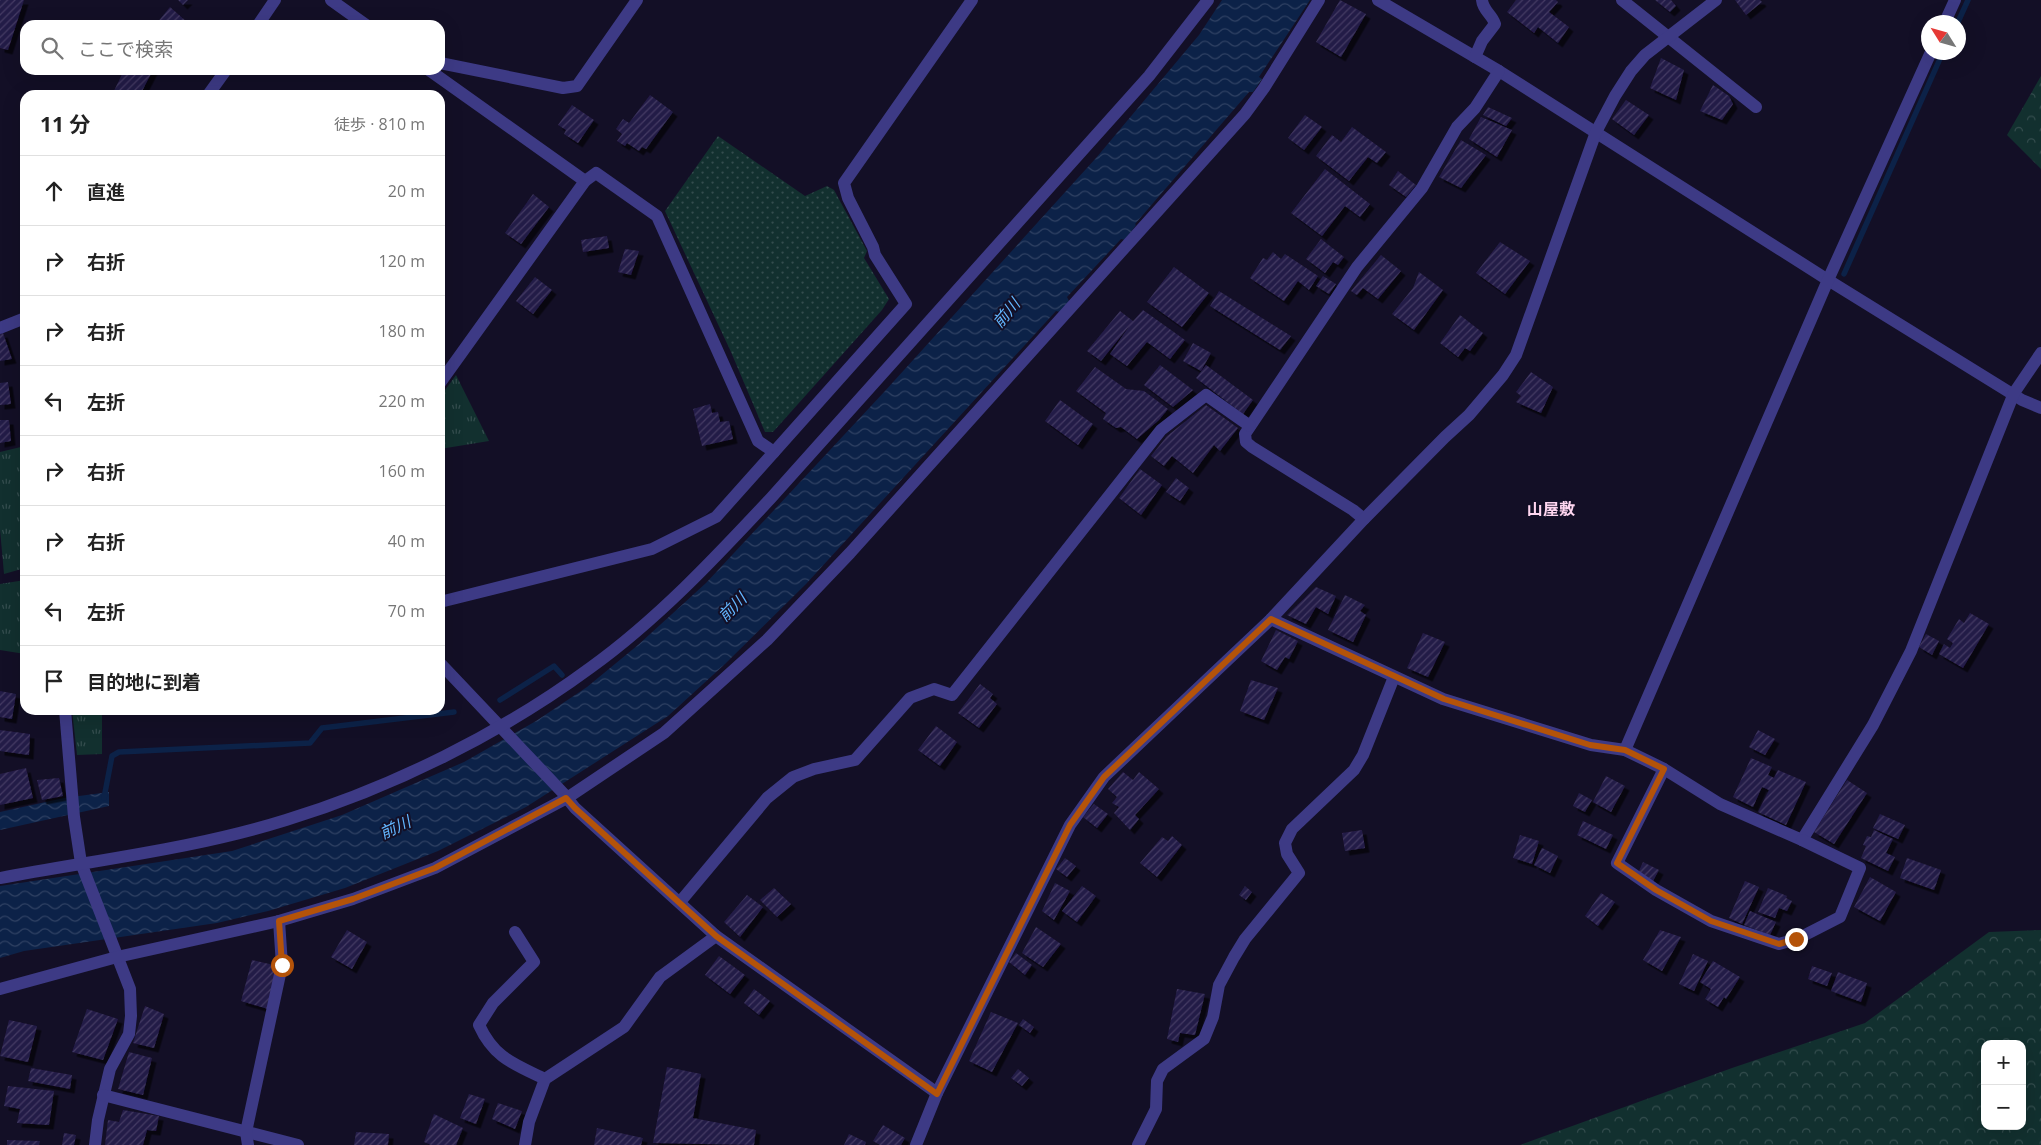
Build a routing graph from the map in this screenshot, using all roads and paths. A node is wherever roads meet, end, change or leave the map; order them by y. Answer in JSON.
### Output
{"nodes":[{"id":1,"x":276,"y":0,"type":"edge"},
{"id":2,"x":331,"y":0,"type":"edge"},
{"id":3,"x":638,"y":0,"type":"edge"},
{"id":4,"x":972,"y":0,"type":"edge"},
{"id":5,"x":1208,"y":0,"type":"edge"},
{"id":6,"x":1319,"y":0,"type":"edge"},
{"id":7,"x":1378,"y":0,"type":"edge"},
{"id":8,"x":1482,"y":0,"type":"edge"},
{"id":9,"x":1622,"y":0,"type":"edge"},
{"id":10,"x":1716,"y":0,"type":"edge"},
{"id":11,"x":1955,"y":0,"type":"edge"},
{"id":12,"x":1948,"y":15,"type":"edge"},
{"id":13,"x":262,"y":20,"type":"edge"},
{"id":14,"x":359,"y":20,"type":"edge"},
{"id":15,"x":1668,"y":38,"type":"junction"},
{"id":16,"x":1475,"y":57,"type":"junction"},
{"id":17,"x":1927,"y":60,"type":"edge"},
{"id":18,"x":445,"y":64,"type":"edge"},
{"id":19,"x":1499,"y":71,"type":"junction"},
{"id":20,"x":222,"y":75,"type":"edge"},
{"id":21,"x":436,"y":75,"type":"edge"},
{"id":22,"x":212,"y":90,"type":"edge"},
{"id":23,"x":1756,"y":107,"type":"dead end"},
{"id":24,"x":1596,"y":132,"type":"junction"},
{"id":25,"x":585,"y":181,"type":"junction"},
{"id":26,"x":1828,"y":280,"type":"junction"},
{"id":27,"x":20,"y":320,"type":"edge"},
{"id":28,"x":0,"y":328,"type":"edge"},
{"id":29,"x":2041,"y":353,"type":"edge"},
{"id":30,"x":445,"y":376,"type":"edge"},
{"id":31,"x":2014,"y":393,"type":"junction"},
{"id":32,"x":2041,"y":408,"type":"edge"},
{"id":33,"x":1250,"y":426,"type":"junction"},
{"id":34,"x":774,"y":452,"type":"junction"},
{"id":35,"x":1364,"y":519,"type":"junction"},
{"id":36,"x":445,"y":601,"type":"edge"},
{"id":37,"x":1271,"y":619,"type":"junction"},
{"id":38,"x":445,"y":668,"type":"edge"},
{"id":39,"x":1394,"y":677,"type":"junction"},
{"id":40,"x":65,"y":715,"type":"edge"},
{"id":41,"x":501,"y":729,"type":"junction"},
{"id":42,"x":1625,"y":750,"type":"junction"},
{"id":43,"x":1664,"y":769,"type":"junction"},
{"id":44,"x":565,"y":795,"type":"junction"},
{"id":45,"x":1802,"y":840,"type":"junction"},
{"id":46,"x":82,"y":866,"type":"junction"},
{"id":47,"x":0,"y":878,"type":"edge"},
{"id":48,"x":680,"y":902,"type":"junction"},
{"id":49,"x":279,"y":921,"type":"junction"},
{"id":50,"x":515,"y":932,"type":"dead end"},
{"id":51,"x":716,"y":936,"type":"junction"},
{"id":52,"x":115,"y":951,"type":"junction"},
{"id":53,"x":0,"y":989,"type":"edge"},
{"id":54,"x":545,"y":1079,"type":"junction"},
{"id":55,"x":937,"y":1094,"type":"junction"},
{"id":56,"x":103,"y":1095,"type":"junction"},
{"id":57,"x":247,"y":1138,"type":"edge"},
{"id":58,"x":95,"y":1145,"type":"edge"},
{"id":59,"x":298,"y":1145,"type":"edge"},
{"id":60,"x":525,"y":1145,"type":"edge"},
{"id":61,"x":916,"y":1145,"type":"edge"},
{"id":62,"x":1138,"y":1145,"type":"edge"}],
"edges":[{"from":1,"to":13,"type":"street"},
{"from":2,"to":14,"type":"street"},
{"from":3,"to":18,"type":"street"},
{"from":4,"to":34,"type":"street"},
{"from":5,"to":41,"type":"street"},
{"from":6,"to":44,"type":"street"},
{"from":7,"to":16,"type":"street"},
{"from":8,"to":16,"type":"street"},
{"from":9,"to":15,"type":"street"},
{"from":10,"to":15,"type":"street"},
{"from":11,"to":12,"type":"street"},
{"from":15,"to":23,"type":"street"},
{"from":15,"to":24,"type":"street"},
{"from":16,"to":19,"type":"street"},
{"from":17,"to":26,"type":"street"},
{"from":19,"to":24,"type":"street"},
{"from":19,"to":33,"type":"street"},
{"from":20,"to":22,"type":"street"},
{"from":21,"to":25,"type":"street"},
{"from":24,"to":26,"type":"street"},
{"from":24,"to":35,"type":"street"},
{"from":25,"to":30,"type":"street"},
{"from":25,"to":34,"type":"street"},
{"from":26,"to":31,"type":"street"},
{"from":26,"to":42,"type":"street"},
{"from":27,"to":28,"type":"street"},
{"from":29,"to":31,"type":"street"},
{"from":31,"to":32,"type":"street"},
{"from":31,"to":45,"type":"street"},
{"from":33,"to":35,"type":"street"},
{"from":33,"to":48,"type":"street"},
{"from":34,"to":36,"type":"street"},
{"from":35,"to":37,"type":"street"},
{"from":37,"to":39,"type":"street"},
{"from":37,"to":55,"type":"street"},
{"from":38,"to":41,"type":"street"},
{"from":39,"to":42,"type":"street"},
{"from":39,"to":62,"type":"street"},
{"from":40,"to":46,"type":"street"},
{"from":41,"to":44,"type":"street"},
{"from":41,"to":46,"type":"street"},
{"from":42,"to":43,"type":"street"},
{"from":43,"to":45,"type":"street"},
{"from":43,"to":45,"type":"street"},
{"from":44,"to":48,"type":"street"},
{"from":44,"to":49,"type":"street"},
{"from":46,"to":47,"type":"street"},
{"from":46,"to":52,"type":"street"},
{"from":48,"to":51,"type":"street"},
{"from":49,"to":52,"type":"street"},
{"from":49,"to":57,"type":"street"},
{"from":50,"to":54,"type":"street"},
{"from":51,"to":54,"type":"street"},
{"from":51,"to":55,"type":"street"},
{"from":52,"to":53,"type":"street"},
{"from":52,"to":56,"type":"street"},
{"from":54,"to":60,"type":"street"},
{"from":55,"to":61,"type":"street"},
{"from":56,"to":57,"type":"street"},
{"from":56,"to":58,"type":"street"},
{"from":57,"to":59,"type":"street"}]}
